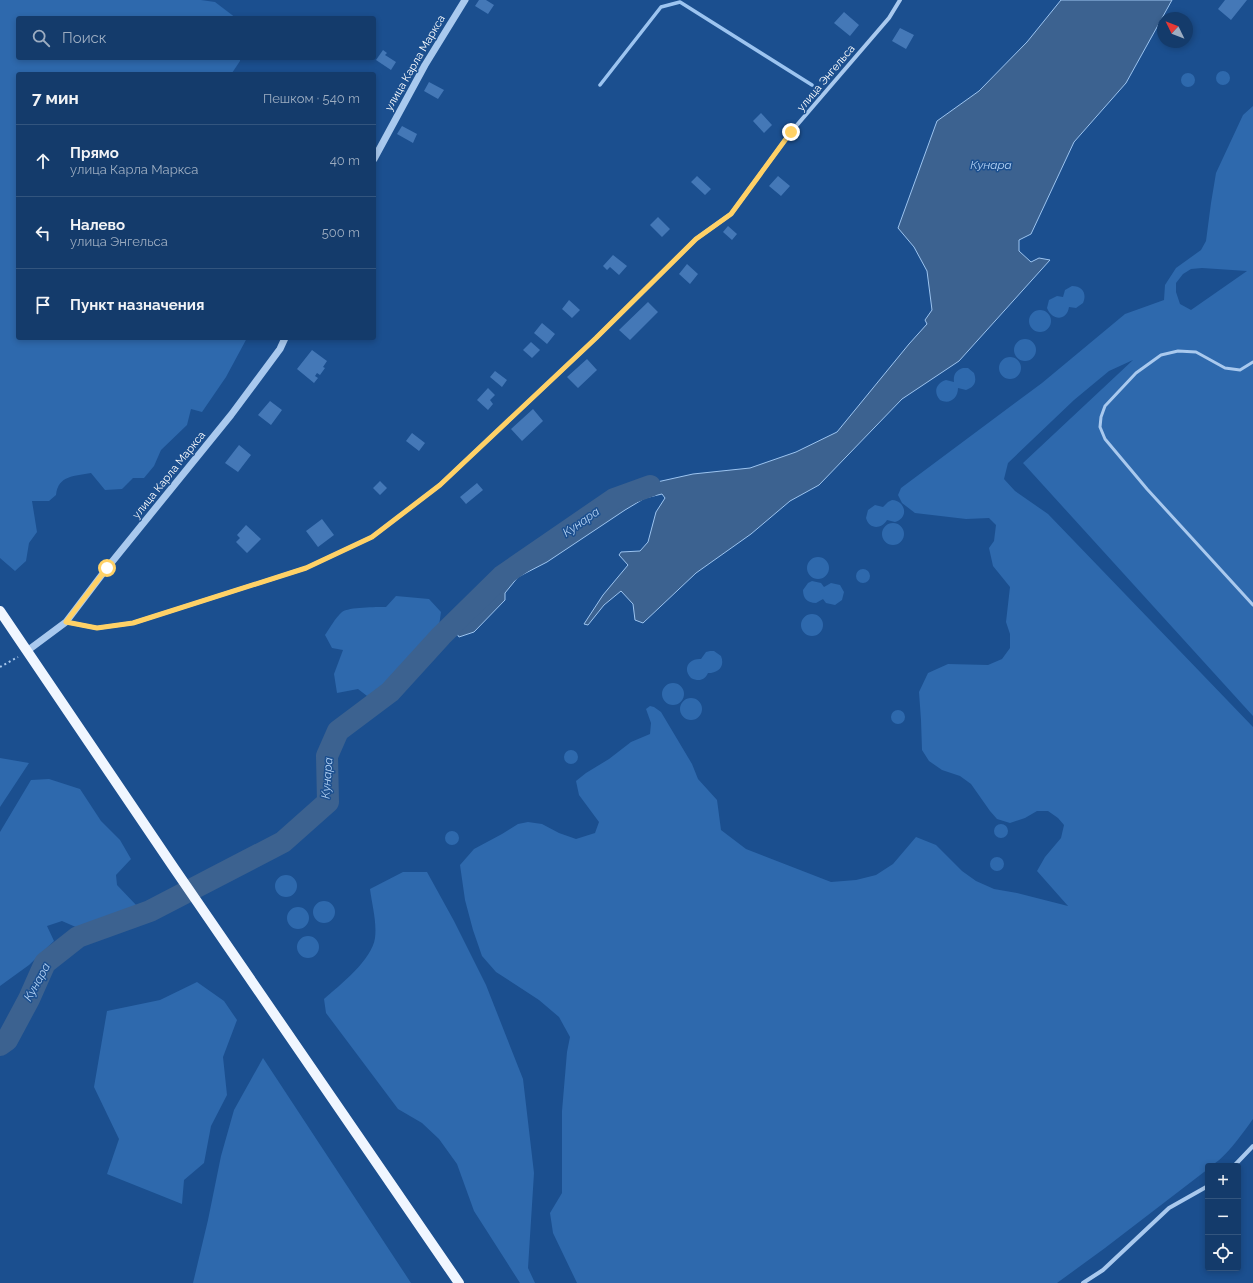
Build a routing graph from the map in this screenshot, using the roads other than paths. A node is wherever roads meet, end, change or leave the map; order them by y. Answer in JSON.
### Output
{"nodes":[{"id":1,"x":465,"y":0,"type":"edge"},
{"id":2,"x":900,"y":0,"type":"edge"},
{"id":3,"x":376,"y":156,"type":"edge"},
{"id":4,"x":284,"y":340,"type":"edge"},
{"id":5,"x":1253,"y":362,"type":"edge"},
{"id":6,"x":1253,"y":605,"type":"edge"},
{"id":7,"x":0,"y":611,"type":"edge"},
{"id":8,"x":66,"y":622,"type":"junction"},
{"id":9,"x":27,"y":651,"type":"junction"},
{"id":10,"x":1253,"y":1146,"type":"edge"},
{"id":11,"x":1237,"y":1163,"type":"edge"},
{"id":12,"x":1205,"y":1188,"type":"edge"},
{"id":13,"x":459,"y":1283,"type":"edge"},
{"id":14,"x":1083,"y":1283,"type":"edge"}],
"edges":[{"from":1,"to":3,"type":"street","name":"улица Карла Маркса"},
{"from":2,"to":8,"type":"street","name":"улица Энгельса"},
{"from":4,"to":8,"type":"street","name":"улица Карла Маркса"},
{"from":5,"to":6,"type":"lane"},
{"from":7,"to":9,"type":"main road"},
{"from":8,"to":9,"type":"street","name":"улица Карла Маркса"},
{"from":9,"to":13,"type":"main road"},
{"from":10,"to":11,"type":"street"},
{"from":12,"to":14,"type":"street"}]}
